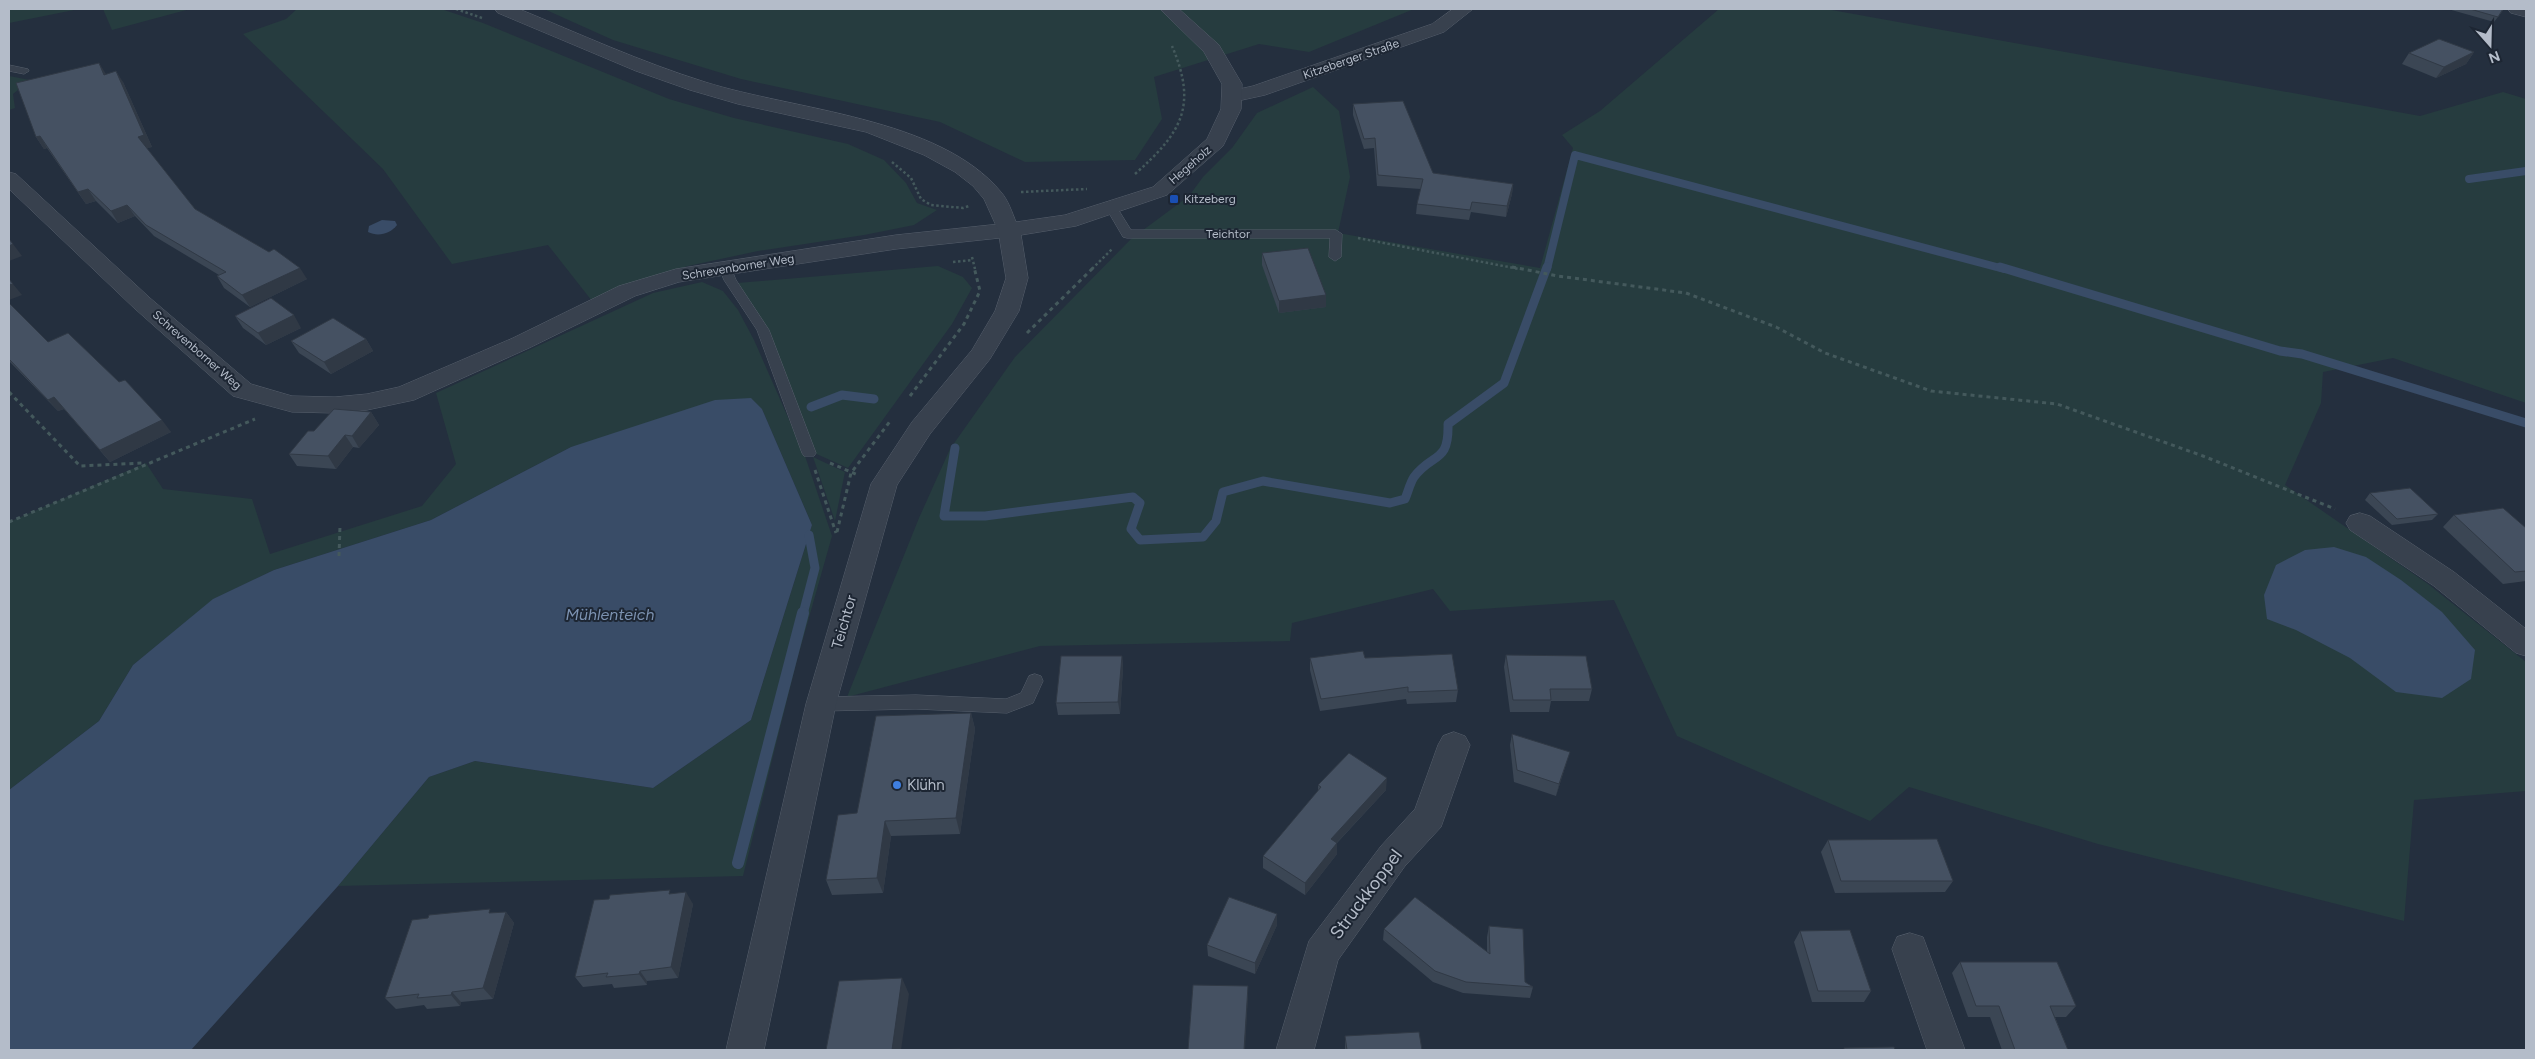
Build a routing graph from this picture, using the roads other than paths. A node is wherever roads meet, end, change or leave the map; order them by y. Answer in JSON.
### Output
{"nodes":[{"id":1,"x":504,"y":9,"type":"edge"},
{"id":2,"x":1169,"y":9,"type":"edge"},
{"id":3,"x":1464,"y":9,"type":"edge"},
{"id":4,"x":2517,"y":9,"type":"edge"},
{"id":5,"x":2526,"y":12,"type":"edge"},
{"id":6,"x":9,"y":68,"type":"edge"},
{"id":7,"x":24,"y":71,"type":"dead end"},
{"id":8,"x":1233,"y":96,"type":"junction"},
{"id":9,"x":9,"y":178,"type":"edge"},
{"id":10,"x":1112,"y":208,"type":"junction"},
{"id":11,"x":1009,"y":230,"type":"junction"},
{"id":12,"x":1335,"y":257,"type":"dead end"},
{"id":13,"x":725,"y":268,"type":"junction"},
{"id":14,"x":809,"y":453,"type":"road end"},
{"id":15,"x":2360,"y":523,"type":"road end"},
{"id":16,"x":2526,"y":645,"type":"edge"},
{"id":17,"x":1035,"y":681,"type":"dead end"},
{"id":18,"x":821,"y":704,"type":"junction"},
{"id":19,"x":1454,"y":745,"type":"dead end"},
{"id":20,"x":1910,"y":949,"type":"dead end"},
{"id":21,"x":745,"y":1050,"type":"edge"},
{"id":22,"x":1295,"y":1050,"type":"edge"},
{"id":23,"x":1946,"y":1050,"type":"edge"}],
"edges":[{"from":1,"to":11,"type":"street"},
{"from":2,"to":8,"type":"street","name":"Hegeholz"},
{"from":3,"to":8,"type":"street","name":"Kitzeberger Straße"},
{"from":4,"to":5,"type":"street"},
{"from":6,"to":7,"type":"lane"},
{"from":8,"to":10,"type":"street","name":"Hegeholz"},
{"from":9,"to":13,"type":"street","name":"Schrevenborner Weg"},
{"from":10,"to":11,"type":"street","name":"Hegeholz"},
{"from":10,"to":12,"type":"lane","name":"Teichtor"},
{"from":11,"to":13,"type":"street","name":"Schrevenborner Weg"},
{"from":11,"to":18,"type":"street","name":"Teichtor"},
{"from":13,"to":14,"type":"lane"},
{"from":15,"to":16,"type":"street"},
{"from":17,"to":18,"type":"lane"},
{"from":18,"to":21,"type":"street","name":"Teichtor"},
{"from":19,"to":22,"type":"street","name":"Struckkoppel"},
{"from":20,"to":23,"type":"street"}]}
